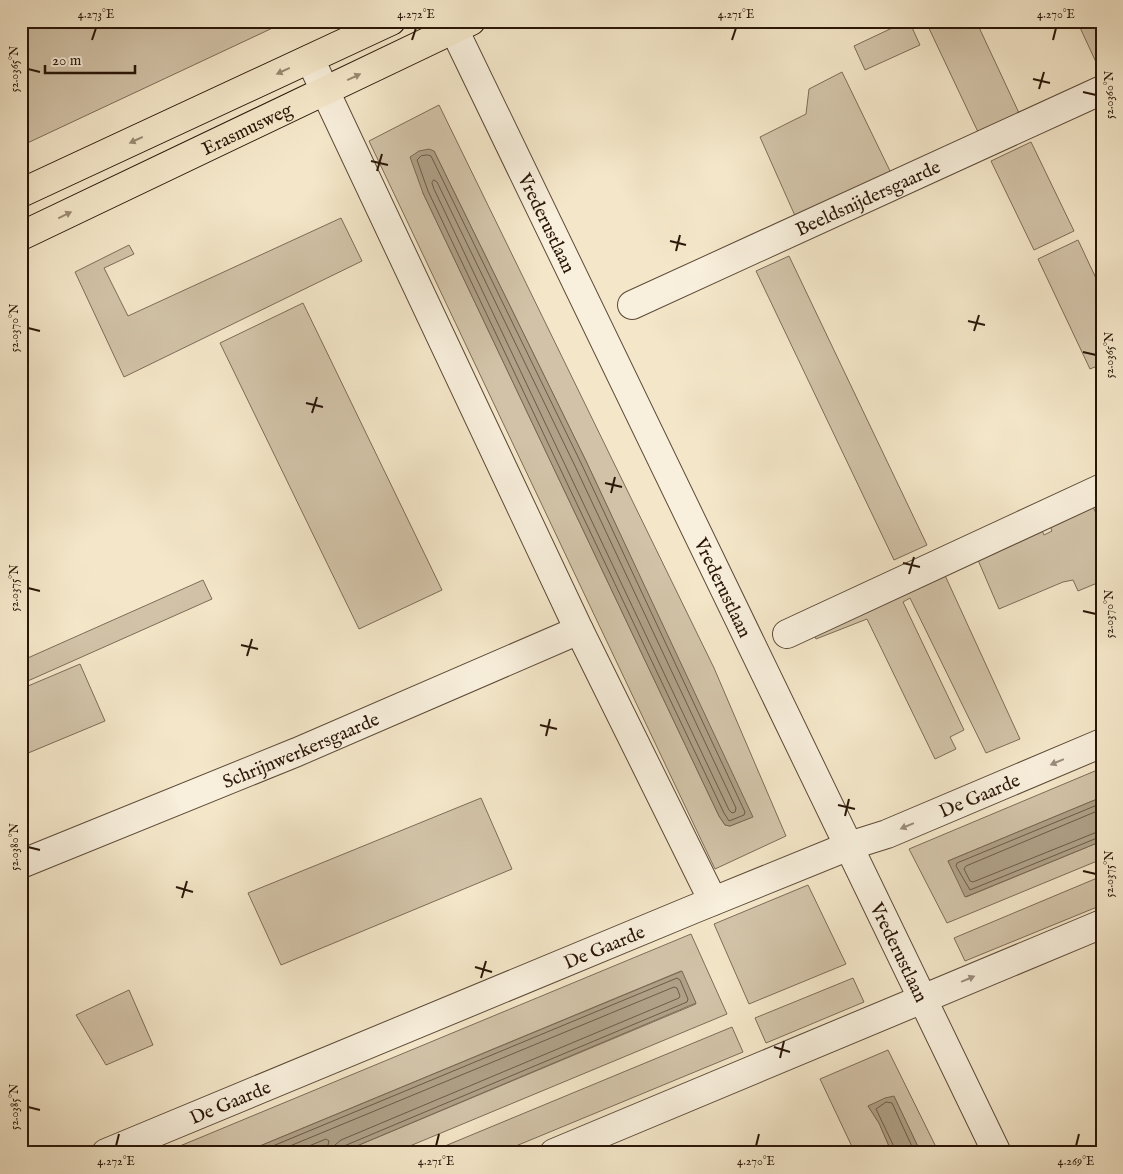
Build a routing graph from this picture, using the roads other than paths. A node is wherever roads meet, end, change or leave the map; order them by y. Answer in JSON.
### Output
{"nodes":[{"id":1,"x":391,"y":21,"type":"edge"},
{"id":2,"x":459,"y":24,"type":"edge"},
{"id":3,"x":310,"y":59,"type":"junction"},
{"id":4,"x":326,"y":90,"type":"junction"},
{"id":5,"x":1102,"y":90,"type":"edge"},
{"id":6,"x":21,"y":193,"type":"edge"},
{"id":7,"x":21,"y":236,"type":"edge"},
{"id":8,"x":632,"y":305,"type":"dead end"},
{"id":9,"x":1102,"y":488,"type":"edge"},
{"id":10,"x":579,"y":630,"type":"junction"},
{"id":11,"x":787,"y":634,"type":"dead end"},
{"id":12,"x":1102,"y":743,"type":"edge"},
{"id":13,"x":850,"y":846,"type":"junction"},
{"id":14,"x":21,"y":864,"type":"edge"},
{"id":15,"x":714,"y":901,"type":"junction"},
{"id":16,"x":1102,"y":924,"type":"edge"},
{"id":17,"x":923,"y":998,"type":"junction"},
{"id":18,"x":106,"y":1153,"type":"edge"},
{"id":19,"x":554,"y":1153,"type":"edge"},
{"id":20,"x":998,"y":1153,"type":"edge"}],
"edges":[{"from":1,"to":3,"type":"main road","name":"Erasmusweg"},
{"from":4,"to":2,"type":"main road","name":"Erasmusweg","one_way":true},
{"from":2,"to":13,"type":"street","name":"Vrederustlaan"},
{"from":3,"to":4,"type":"street"},
{"from":3,"to":6,"type":"main road","name":"Erasmusweg","one_way":true},
{"from":7,"to":4,"type":"main road","name":"Erasmusweg","one_way":true},
{"from":4,"to":10,"type":"street"},
{"from":5,"to":8,"type":"street","name":"Beeldsnijdersgaarde"},
{"from":9,"to":11,"type":"street"},
{"from":10,"to":14,"type":"street","name":"Schrijnwerkersgaarde"},
{"from":10,"to":15,"type":"street"},
{"from":12,"to":13,"type":"street","name":"De Gaarde","one_way":true},
{"from":13,"to":15,"type":"street","name":"De Gaarde"},
{"from":13,"to":17,"type":"street","name":"Vrederustlaan"},
{"from":15,"to":18,"type":"street","name":"De Gaarde"},
{"from":17,"to":16,"type":"street","one_way":true},
{"from":17,"to":19,"type":"street"},
{"from":17,"to":20,"type":"street","name":"Vrederustlaan"}]}
